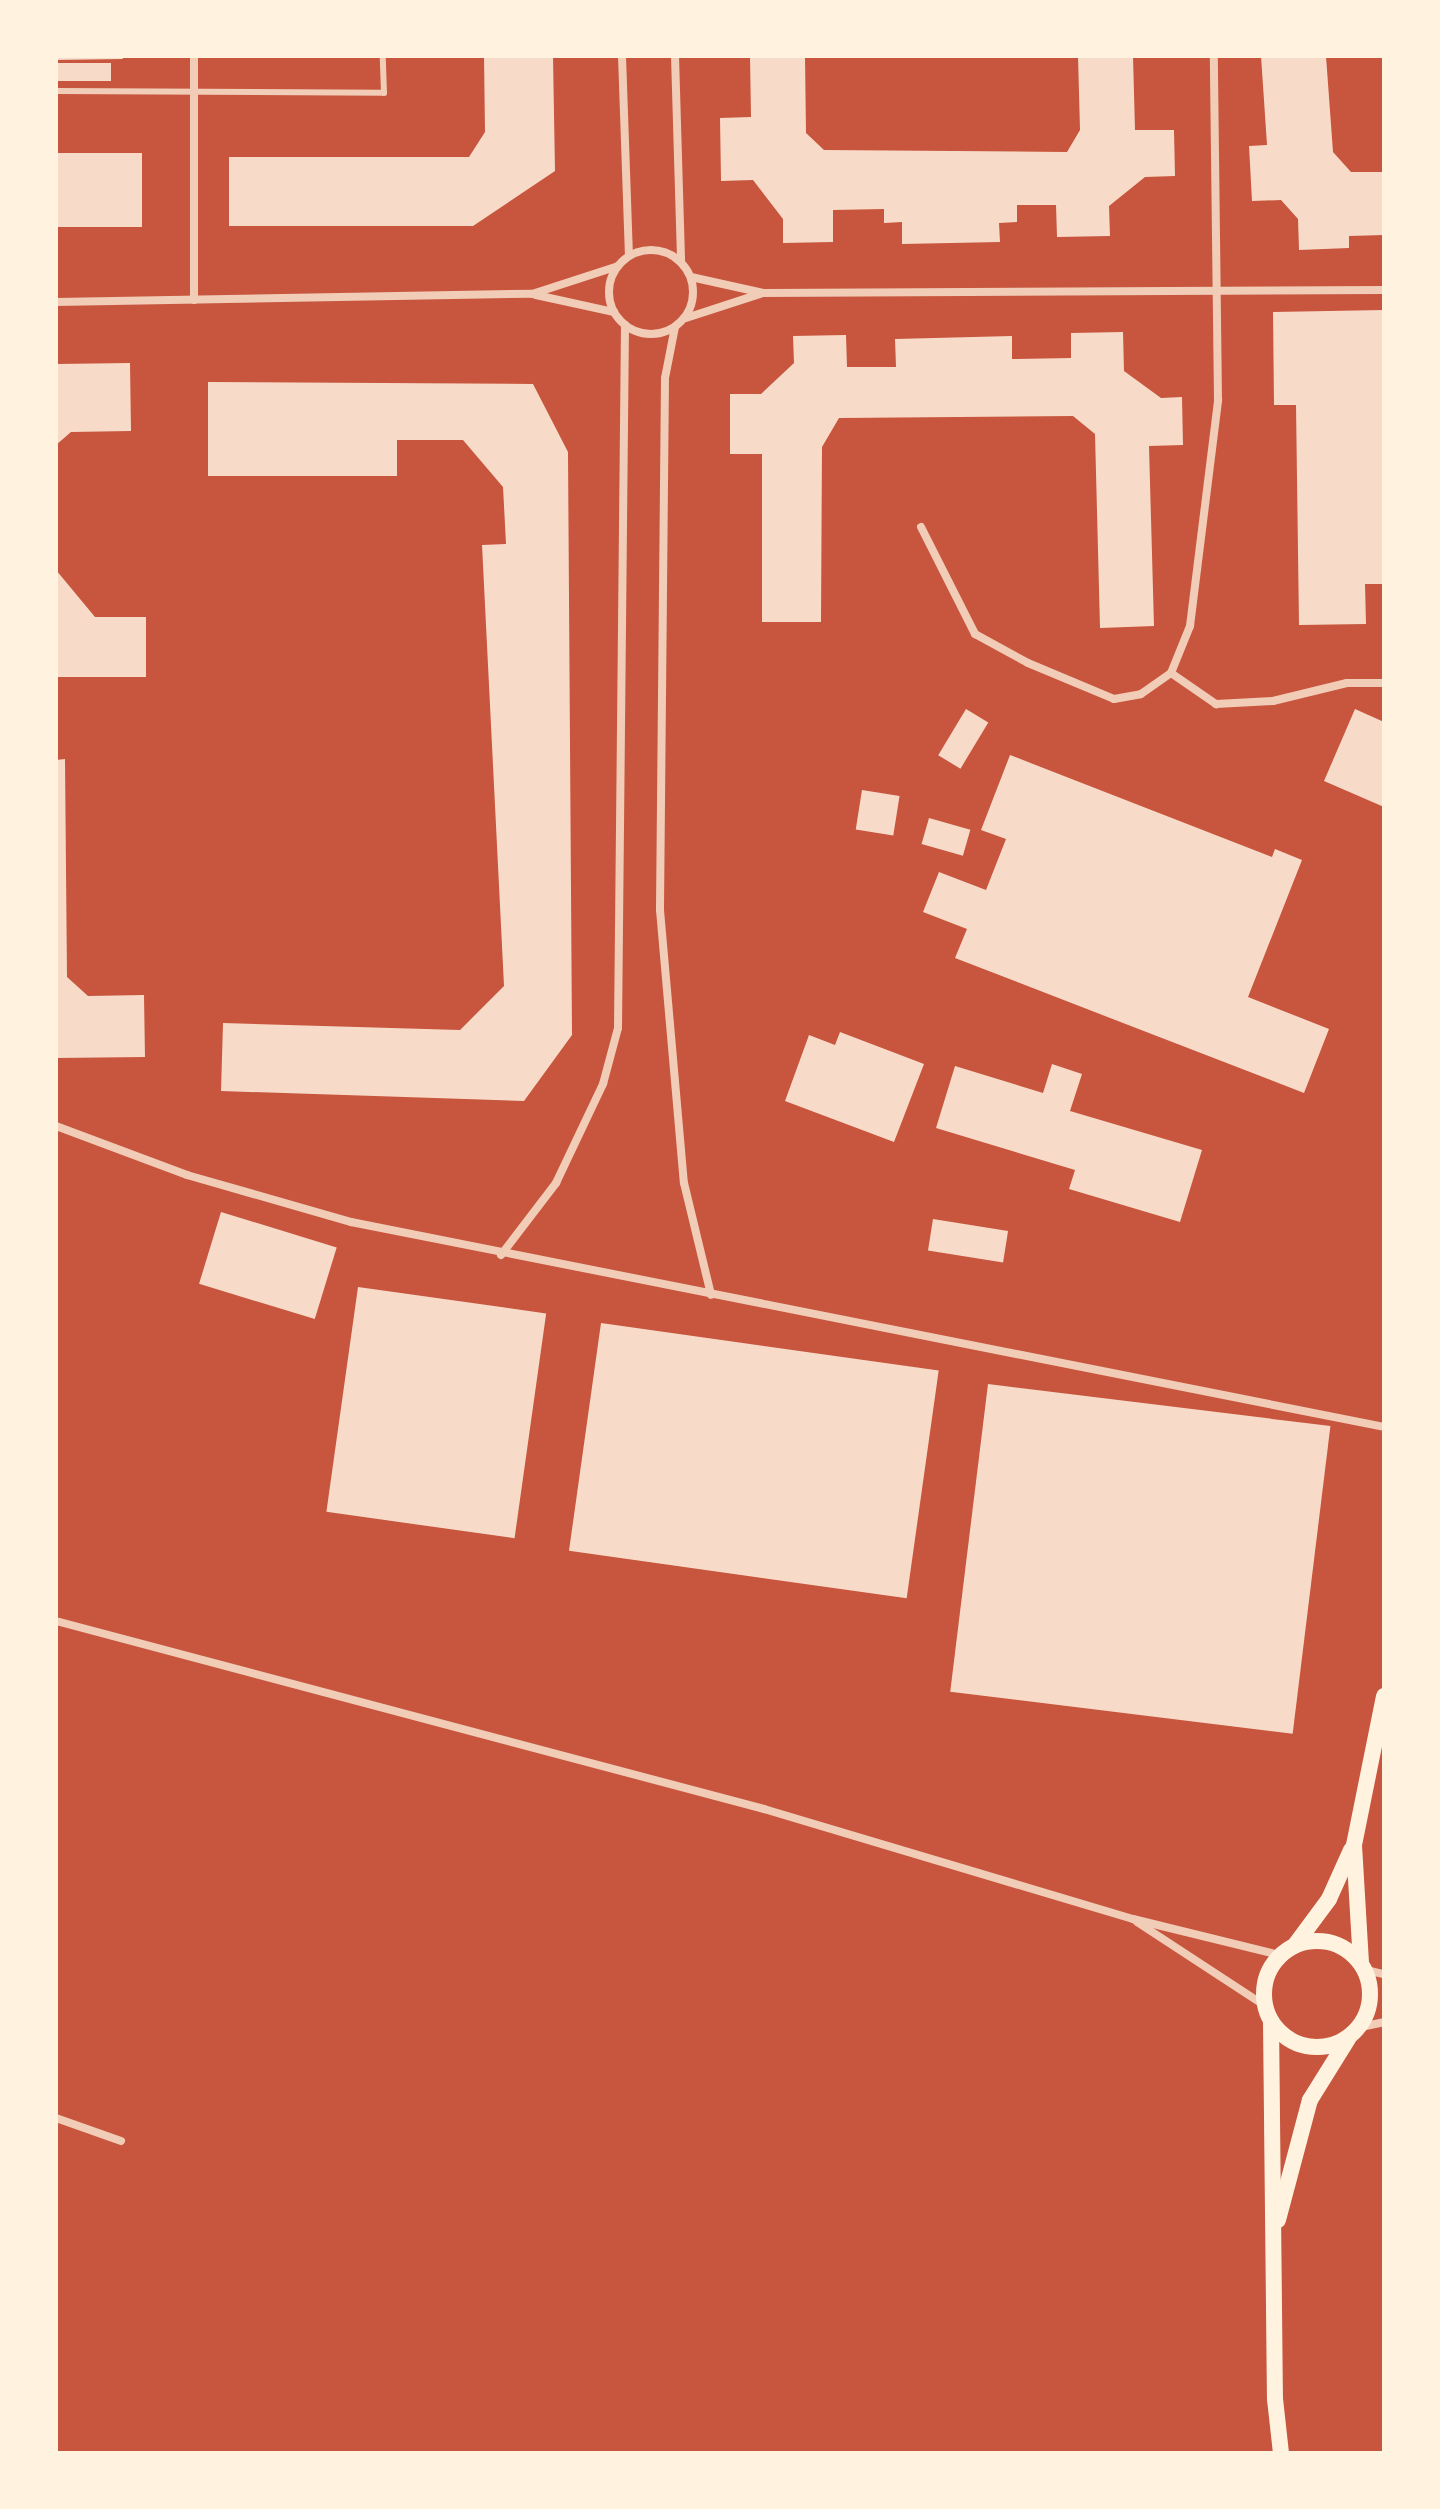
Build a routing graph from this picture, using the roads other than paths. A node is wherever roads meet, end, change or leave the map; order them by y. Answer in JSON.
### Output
{"nodes":[{"id":1,"x":194,"y":56,"type":"edge"},
{"id":2,"x":383,"y":56,"type":"edge"},
{"id":3,"x":622,"y":56,"type":"edge"},
{"id":4,"x":675,"y":56,"type":"edge"},
{"id":5,"x":1214,"y":56,"type":"edge"},
{"id":6,"x":56,"y":91,"type":"edge"},
{"id":7,"x":194,"y":92,"type":"junction"},
{"id":8,"x":629,"y":256,"type":"junction"},
{"id":9,"x":681,"y":262,"type":"junction"},
{"id":10,"x":618,"y":266,"type":"junction"},
{"id":11,"x":691,"y":277,"type":"junction"},
{"id":12,"x":1384,"y":290,"type":"edge"},
{"id":13,"x":1219,"y":292,"type":"junction"},
{"id":14,"x":763,"y":293,"type":"junction"},
{"id":15,"x":532,"y":294,"type":"junction"},
{"id":16,"x":194,"y":300,"type":"junction"},
{"id":17,"x":56,"y":302,"type":"edge"},
{"id":18,"x":614,"y":312,"type":"junction"},
{"id":19,"x":685,"y":318,"type":"junction"},
{"id":20,"x":625,"y":325,"type":"junction"},
{"id":21,"x":675,"y":327,"type":"junction"},
{"id":22,"x":921,"y":527,"type":"dead end"},
{"id":23,"x":1171,"y":673,"type":"junction"},
{"id":24,"x":1384,"y":683,"type":"edge"},
{"id":25,"x":56,"y":1126,"type":"edge"},
{"id":26,"x":501,"y":1255,"type":"junction"},
{"id":27,"x":711,"y":1295,"type":"junction"},
{"id":28,"x":1384,"y":1427,"type":"edge"},
{"id":29,"x":56,"y":1621,"type":"edge"},
{"id":30,"x":1384,"y":1696,"type":"edge"},
{"id":31,"x":1354,"y":1845,"type":"junction"},
{"id":32,"x":1133,"y":1919,"type":"junction"},
{"id":33,"x":1295,"y":1945,"type":"junction"},
{"id":34,"x":1280,"y":1955,"type":"junction"},
{"id":35,"x":1363,"y":1967,"type":"junction"},
{"id":36,"x":1384,"y":1974,"type":"edge"},
{"id":37,"x":1268,"y":2013,"type":"junction"},
{"id":38,"x":1384,"y":2022,"type":"edge"},
{"id":39,"x":1354,"y":2033,"type":"junction"},
{"id":40,"x":56,"y":2118,"type":"edge"},
{"id":41,"x":121,"y":2141,"type":"dead end"},
{"id":42,"x":1272,"y":2245,"type":"junction"},
{"id":43,"x":1281,"y":2453,"type":"edge"}],
"edges":[{"from":1,"to":7,"type":"street"},
{"from":2,"to":7,"type":"lane"},
{"from":3,"to":8,"type":"street"},
{"from":4,"to":9,"type":"street"},
{"from":5,"to":13,"type":"street"},
{"from":6,"to":7,"type":"lane"},
{"from":7,"to":16,"type":"street"},
{"from":8,"to":9,"type":"street"},
{"from":8,"to":10,"type":"street"},
{"from":9,"to":11,"type":"street"},
{"from":10,"to":15,"type":"street"},
{"from":10,"to":18,"type":"street"},
{"from":11,"to":14,"type":"street"},
{"from":11,"to":19,"type":"street"},
{"from":12,"to":13,"type":"street"},
{"from":13,"to":14,"type":"street"},
{"from":13,"to":23,"type":"street"},
{"from":14,"to":19,"type":"street"},
{"from":15,"to":16,"type":"street"},
{"from":15,"to":18,"type":"street"},
{"from":16,"to":17,"type":"street"},
{"from":18,"to":20,"type":"street"},
{"from":19,"to":21,"type":"street"},
{"from":20,"to":21,"type":"street"},
{"from":20,"to":26,"type":"street"},
{"from":21,"to":27,"type":"street"},
{"from":22,"to":23,"type":"street"},
{"from":23,"to":24,"type":"street"},
{"from":25,"to":26,"type":"street"},
{"from":26,"to":27,"type":"street"},
{"from":27,"to":28,"type":"street"},
{"from":29,"to":32,"type":"street"},
{"from":30,"to":31,"type":"main road"},
{"from":31,"to":33,"type":"main road"},
{"from":31,"to":35,"type":"main road"},
{"from":32,"to":34,"type":"street"},
{"from":32,"to":37,"type":"street"},
{"from":33,"to":34,"type":"main road"},
{"from":33,"to":35,"type":"main road"},
{"from":34,"to":37,"type":"main road"},
{"from":35,"to":36,"type":"street"},
{"from":35,"to":39,"type":"main road"},
{"from":37,"to":39,"type":"main road"},
{"from":37,"to":42,"type":"main road"},
{"from":38,"to":39,"type":"street"},
{"from":39,"to":42,"type":"main road"},
{"from":40,"to":41,"type":"street"},
{"from":42,"to":43,"type":"main road"}]}
